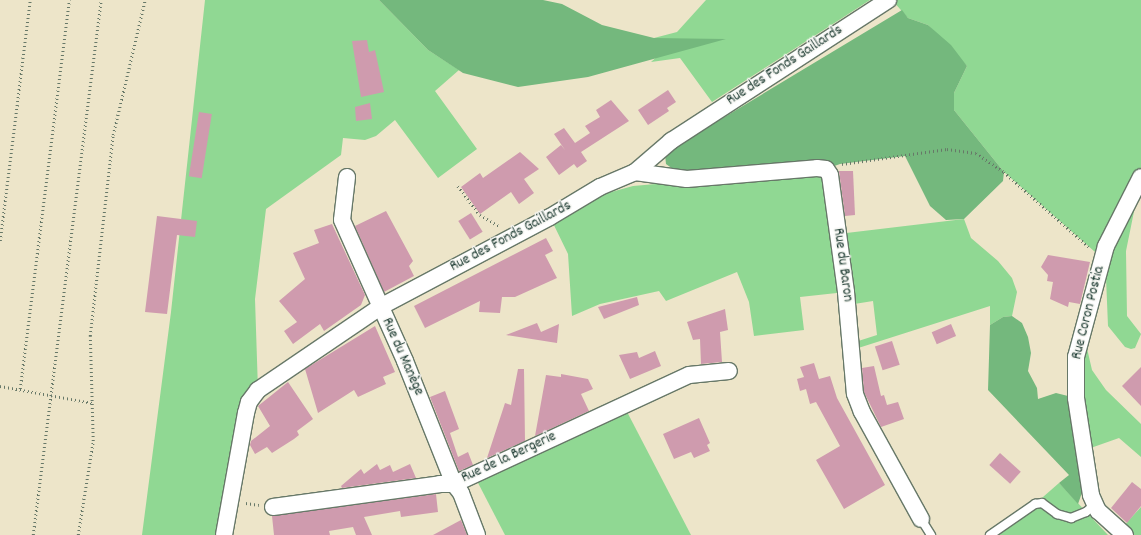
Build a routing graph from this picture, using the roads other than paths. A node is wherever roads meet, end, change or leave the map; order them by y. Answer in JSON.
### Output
{"nodes":[{"id":1,"x":888,"y":0,"type":"edge"},
{"id":2,"x":635,"y":172,"type":"junction"},
{"id":3,"x":347,"y":177,"type":"dead end"},
{"id":4,"x":1141,"y":177,"type":"edge"},
{"id":5,"x":380,"y":307,"type":"junction"},
{"id":6,"x":729,"y":371,"type":"dead end"},
{"id":7,"x":454,"y":484,"type":"junction"},
{"id":8,"x":1094,"y":505,"type":"junction"},
{"id":9,"x":273,"y":507,"type":"road end"},
{"id":10,"x":921,"y":519,"type":"joint"},
{"id":11,"x":224,"y":535,"type":"edge"},
{"id":12,"x":476,"y":535,"type":"edge"},
{"id":13,"x":931,"y":535,"type":"edge"},
{"id":14,"x":990,"y":535,"type":"edge"},
{"id":15,"x":1125,"y":535,"type":"edge"}],
"edges":[{"from":1,"to":2,"type":"street","name":"Rue des Fonds Gaillards"},
{"from":2,"to":5,"type":"street","name":"Rue des Fonds Gaillards"},
{"from":2,"to":10,"type":"street","name":"Rue du Baron"},
{"from":3,"to":5,"type":"street","name":"Rue du Manège"},
{"from":4,"to":8,"type":"street","name":"Rue Coron Postia"},
{"from":5,"to":7,"type":"street","name":"Rue du Manège"},
{"from":5,"to":11,"type":"street","name":"Rue des Fonds Gaillards"},
{"from":6,"to":7,"type":"street","name":"Rue de la Bergerie"},
{"from":7,"to":9,"type":"street","name":"Rue de la Bergerie"},
{"from":7,"to":12,"type":"street","name":"Rue du Manège"},
{"from":8,"to":14,"type":"lane"},
{"from":8,"to":15,"type":"street"},
{"from":10,"to":13,"type":"lane","name":"Rue du Baron"}]}
